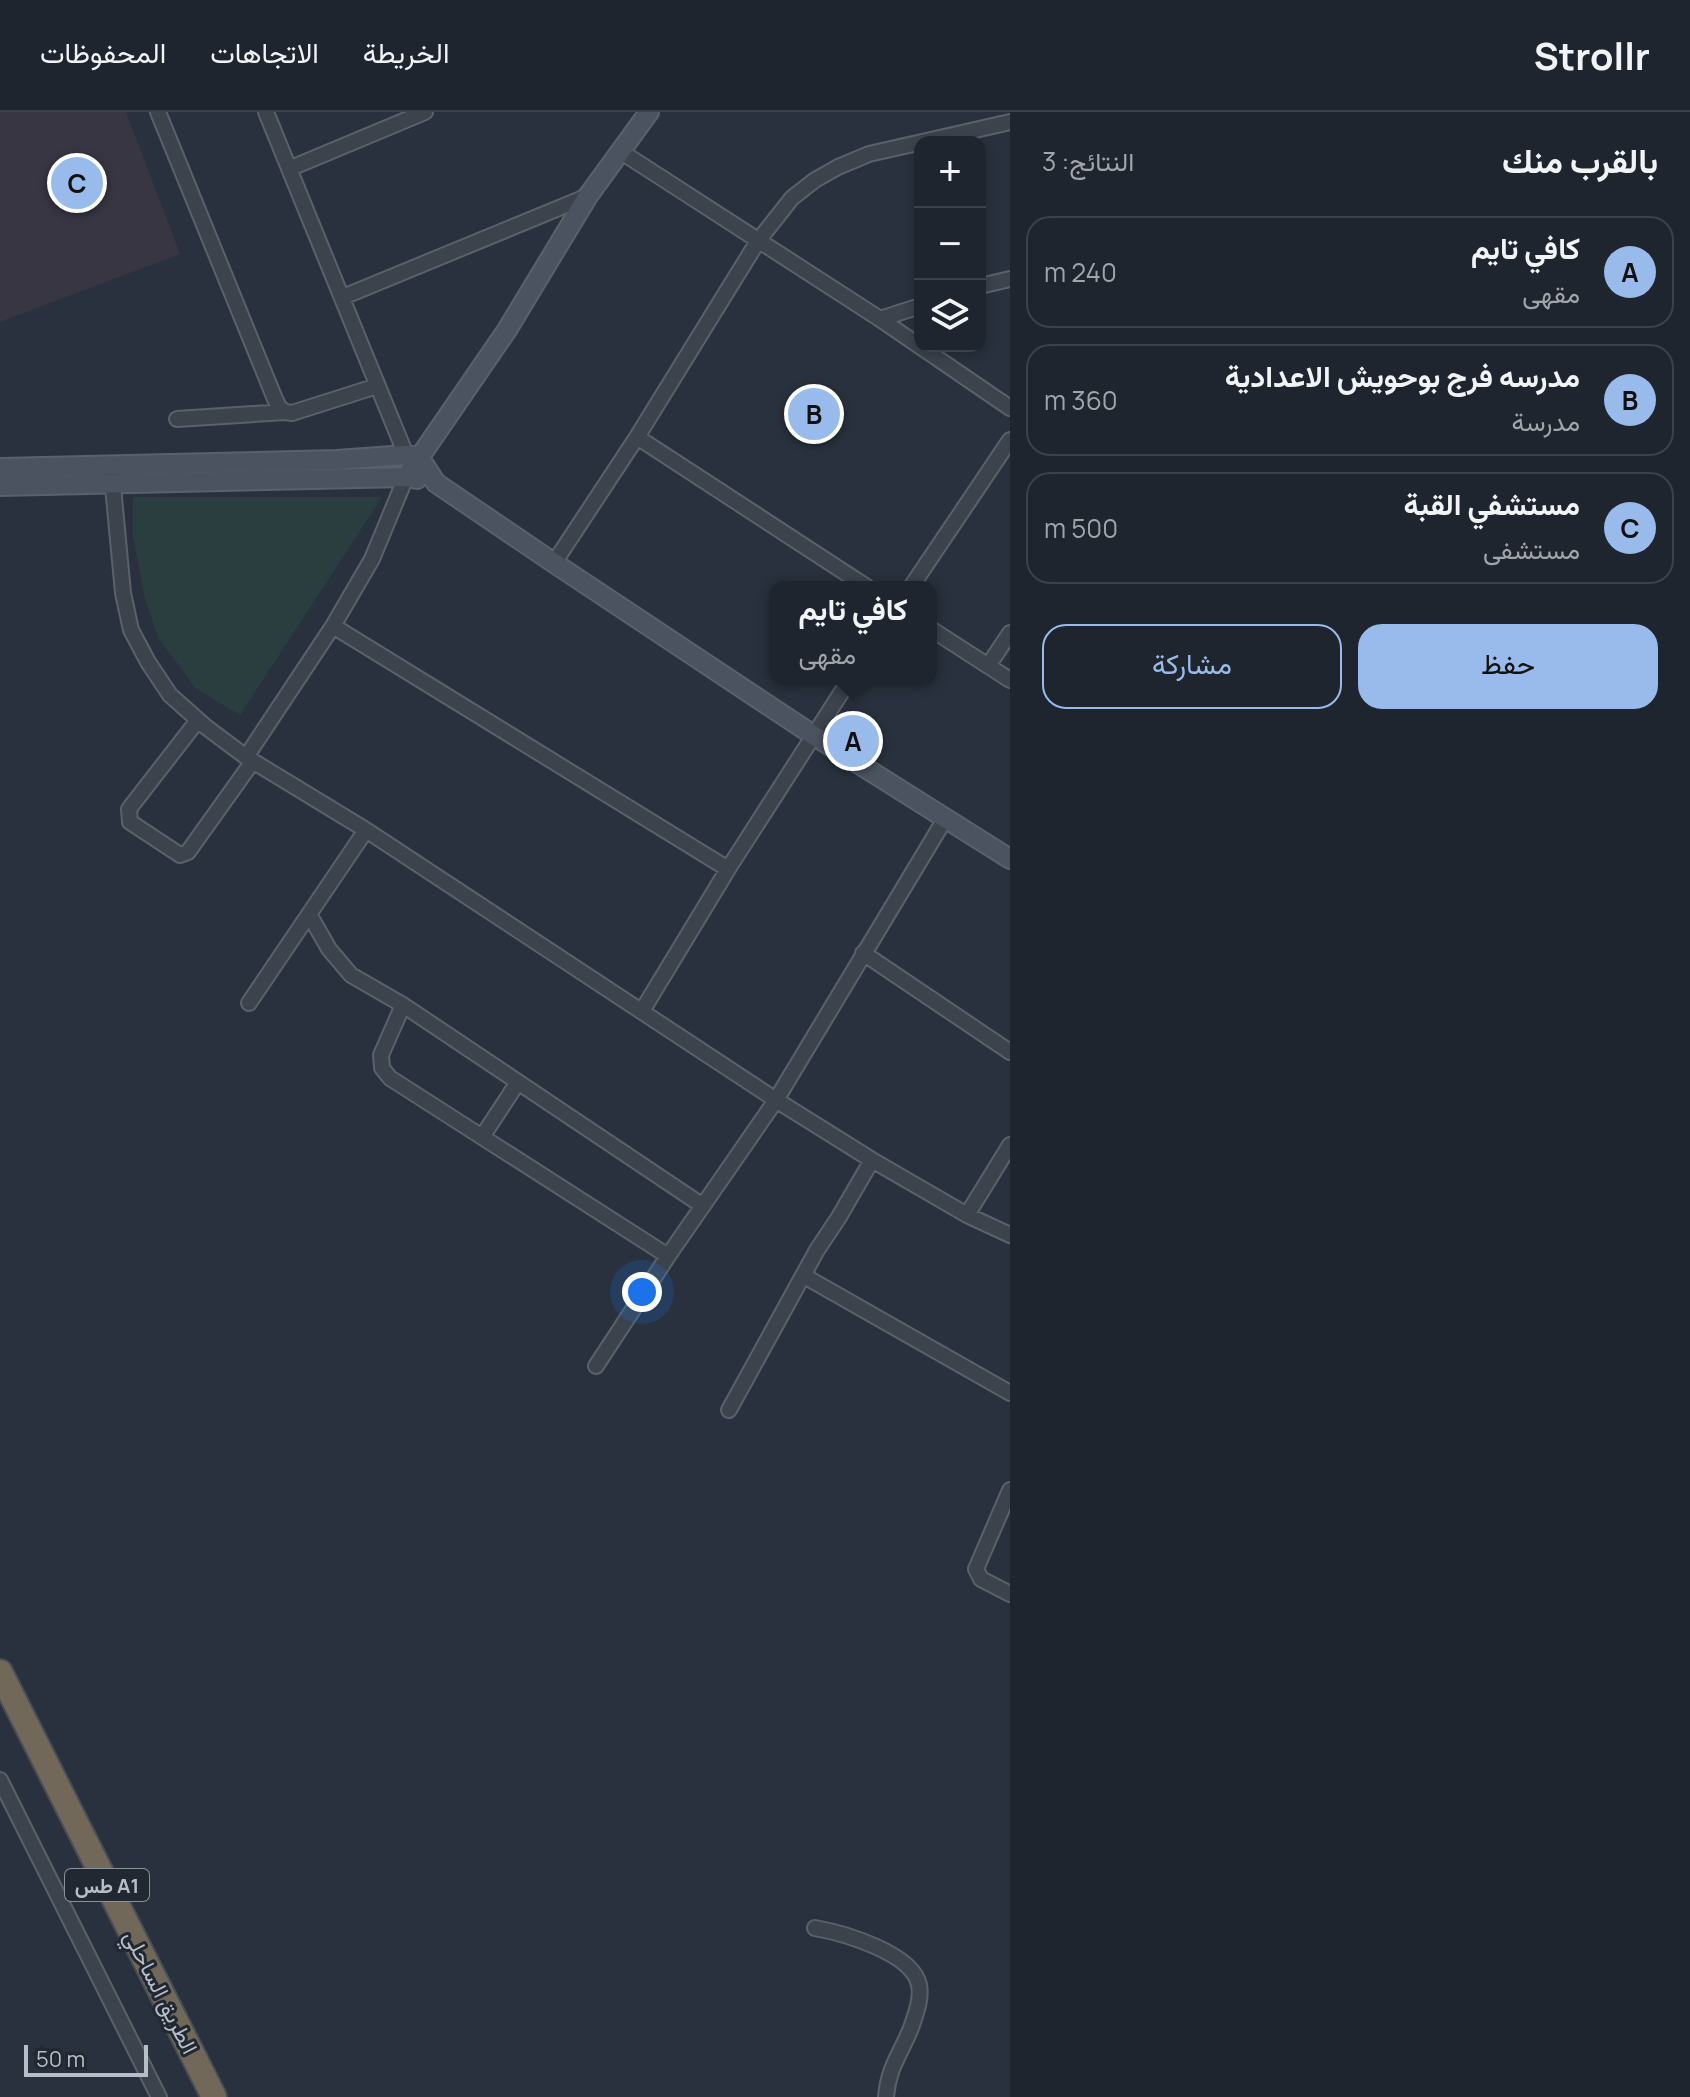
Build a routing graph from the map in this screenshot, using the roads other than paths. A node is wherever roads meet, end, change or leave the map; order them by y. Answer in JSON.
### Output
{"nodes":[{"id":1,"x":158,"y":112,"type":"edge"},
{"id":2,"x":266,"y":112,"type":"edge"},
{"id":3,"x":425,"y":112,"type":"edge"},
{"id":4,"x":649,"y":112,"type":"edge"},
{"id":5,"x":1010,"y":122,"type":"edge"},
{"id":6,"x":620,"y":151,"type":"junction"},
{"id":7,"x":291,"y":168,"type":"junction"},
{"id":8,"x":588,"y":196,"type":"junction"},
{"id":9,"x":758,"y":241,"type":"junction"},
{"id":10,"x":1010,"y":279,"type":"edge"},
{"id":11,"x":986,"y":285,"type":"edge"},
{"id":12,"x":343,"y":297,"type":"junction"},
{"id":13,"x":914,"y":308,"type":"edge"},
{"id":14,"x":880,"y":319,"type":"junction"},
{"id":15,"x":377,"y":386,"type":"junction"},
{"id":16,"x":1010,"y":408,"type":"edge"},
{"id":17,"x":285,"y":412,"type":"junction"},
{"id":18,"x":177,"y":419,"type":"dead end"},
{"id":19,"x":637,"y":437,"type":"junction"},
{"id":20,"x":1010,"y":440,"type":"edge"},
{"id":21,"x":412,"y":456,"type":"junction"},
{"id":22,"x":0,"y":468,"type":"edge"},
{"id":23,"x":112,"y":475,"type":"junction"},
{"id":24,"x":406,"y":477,"type":"junction"},
{"id":25,"x":436,"y":483,"type":"junction"},
{"id":26,"x":0,"y":486,"type":"edge"},
{"id":27,"x":554,"y":563,"type":"junction"},
{"id":28,"x":858,"y":581,"type":"edge"},
{"id":29,"x":915,"y":581,"type":"edge"},
{"id":30,"x":333,"y":626,"type":"junction"},
{"id":31,"x":937,"y":633,"type":"edge"},
{"id":32,"x":1010,"y":633,"type":"edge"},
{"id":33,"x":988,"y":666,"type":"junction"},
{"id":34,"x":1010,"y":680,"type":"edge"},
{"id":35,"x":846,"y":685,"type":"edge"},
{"id":36,"x":198,"y":720,"type":"junction"},
{"id":37,"x":813,"y":735,"type":"junction"},
{"id":38,"x":250,"y":759,"type":"junction"},
{"id":39,"x":945,"y":819,"type":"junction"},
{"id":40,"x":366,"y":830,"type":"junction"},
{"id":41,"x":1010,"y":859,"type":"edge"},
{"id":42,"x":728,"y":869,"type":"junction"},
{"id":43,"x":309,"y":914,"type":"junction"},
{"id":44,"x":863,"y":953,"type":"junction"},
{"id":45,"x":249,"y":1003,"type":"dead end"},
{"id":46,"x":403,"y":1005,"type":"junction"},
{"id":47,"x":642,"y":1011,"type":"junction"},
{"id":48,"x":1010,"y":1052,"type":"edge"},
{"id":49,"x":518,"y":1082,"type":"junction"},
{"id":50,"x":776,"y":1100,"type":"junction"},
{"id":51,"x":482,"y":1137,"type":"junction"},
{"id":52,"x":1010,"y":1145,"type":"edge"},
{"id":53,"x":872,"y":1160,"type":"junction"},
{"id":54,"x":703,"y":1206,"type":"junction"},
{"id":55,"x":967,"y":1215,"type":"junction"},
{"id":56,"x":1010,"y":1235,"type":"edge"},
{"id":57,"x":668,"y":1256,"type":"junction"},
{"id":58,"x":804,"y":1276,"type":"junction"},
{"id":59,"x":596,"y":1366,"type":"dead end"},
{"id":60,"x":1010,"y":1393,"type":"edge"},
{"id":61,"x":729,"y":1410,"type":"dead end"},
{"id":62,"x":1010,"y":1490,"type":"edge"},
{"id":63,"x":1010,"y":1594,"type":"edge"},
{"id":64,"x":0,"y":1672,"type":"edge"},
{"id":65,"x":6,"y":1698,"type":"edge"},
{"id":66,"x":0,"y":1780,"type":"edge"},
{"id":67,"x":815,"y":1928,"type":"dead end"},
{"id":68,"x":159,"y":2097,"type":"edge"},
{"id":69,"x":214,"y":2097,"type":"edge"},
{"id":70,"x":886,"y":2097,"type":"edge"}],
"edges":[{"from":1,"to":17,"type":"street"},
{"from":2,"to":7,"type":"street"},
{"from":3,"to":7,"type":"street"},
{"from":4,"to":6,"type":"main road"},
{"from":5,"to":9,"type":"street"},
{"from":6,"to":8,"type":"main road"},
{"from":6,"to":9,"type":"street"},
{"from":7,"to":12,"type":"street"},
{"from":8,"to":12,"type":"street"},
{"from":8,"to":21,"type":"main road"},
{"from":9,"to":14,"type":"street"},
{"from":9,"to":19,"type":"street"},
{"from":10,"to":11,"type":"street"},
{"from":12,"to":15,"type":"street"},
{"from":13,"to":14,"type":"street"},
{"from":14,"to":16,"type":"street"},
{"from":15,"to":17,"type":"street"},
{"from":15,"to":21,"type":"street"},
{"from":17,"to":18,"type":"street"},
{"from":19,"to":27,"type":"street"},
{"from":19,"to":28,"type":"street"},
{"from":20,"to":29,"type":"street"},
{"from":21,"to":23,"type":"main road"},
{"from":21,"to":24,"type":"main road"},
{"from":21,"to":25,"type":"main road"},
{"from":22,"to":23,"type":"main road"},
{"from":23,"to":24,"type":"main road"},
{"from":23,"to":26,"type":"main road"},
{"from":23,"to":36,"type":"street"},
{"from":24,"to":25,"type":"main road"},
{"from":24,"to":30,"type":"street"},
{"from":25,"to":27,"type":"main road"},
{"from":27,"to":37,"type":"main road"},
{"from":30,"to":38,"type":"street"},
{"from":30,"to":42,"type":"street"},
{"from":31,"to":33,"type":"street"},
{"from":32,"to":33,"type":"street"},
{"from":33,"to":34,"type":"street"},
{"from":35,"to":37,"type":"street"},
{"from":36,"to":38,"type":"street"},
{"from":36,"to":38,"type":"street"},
{"from":37,"to":39,"type":"main road"},
{"from":37,"to":42,"type":"street"},
{"from":38,"to":40,"type":"street"},
{"from":39,"to":41,"type":"main road"},
{"from":39,"to":44,"type":"street"},
{"from":40,"to":43,"type":"street"},
{"from":40,"to":47,"type":"street"},
{"from":42,"to":47,"type":"street"},
{"from":43,"to":45,"type":"street"},
{"from":43,"to":46,"type":"street"},
{"from":44,"to":48,"type":"street"},
{"from":44,"to":50,"type":"street"},
{"from":46,"to":49,"type":"street"},
{"from":46,"to":51,"type":"street"},
{"from":47,"to":50,"type":"street"},
{"from":49,"to":51,"type":"street"},
{"from":49,"to":54,"type":"street"},
{"from":50,"to":53,"type":"street"},
{"from":50,"to":54,"type":"street"},
{"from":51,"to":57,"type":"street"},
{"from":52,"to":55,"type":"street"},
{"from":53,"to":55,"type":"street"},
{"from":53,"to":58,"type":"street"},
{"from":54,"to":57,"type":"street"},
{"from":55,"to":56,"type":"street"},
{"from":57,"to":59,"type":"street"},
{"from":58,"to":60,"type":"street"},
{"from":58,"to":61,"type":"street"},
{"from":62,"to":63,"type":"street"},
{"from":64,"to":65,"type":"highway","name":"الطريق الساحلي","number":"طس A1"},
{"from":65,"to":69,"type":"highway","name":"الطريق الساحلي","number":"طس A1"},
{"from":66,"to":68,"type":"street"},
{"from":67,"to":70,"type":"street"}]}
